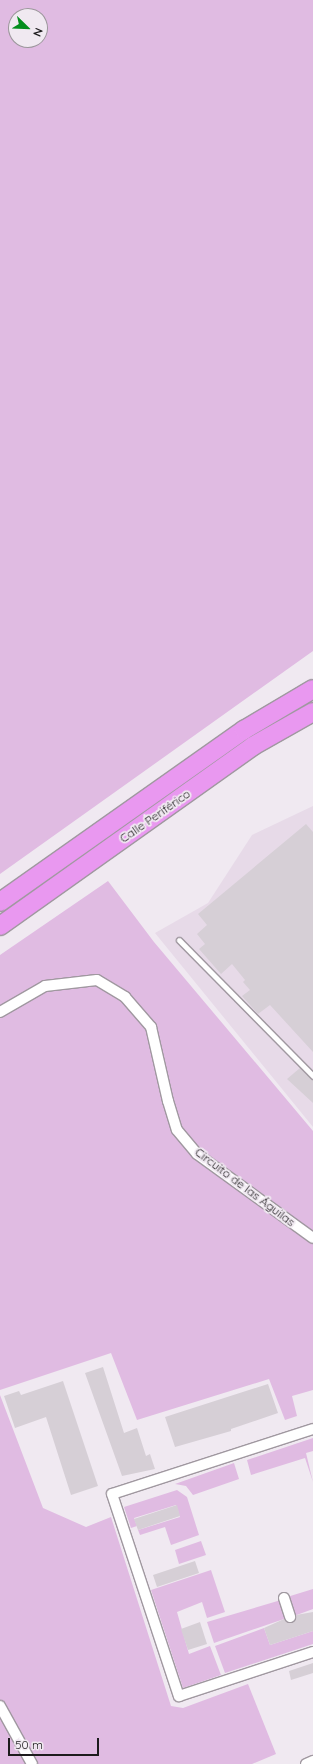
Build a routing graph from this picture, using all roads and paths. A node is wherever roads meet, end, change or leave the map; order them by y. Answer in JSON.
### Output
{"nodes":[{"id":1,"x":313,"y":689,"type":"edge"},
{"id":2,"x":313,"y":712,"type":"edge"},
{"id":3,"x":0,"y":902,"type":"edge"},
{"id":4,"x":0,"y":926,"type":"edge"},
{"id":5,"x":179,"y":940,"type":"dead end"},
{"id":6,"x":0,"y":1012,"type":"edge"},
{"id":7,"x":313,"y":1076,"type":"edge"},
{"id":8,"x":313,"y":1238,"type":"edge"},
{"id":9,"x":313,"y":1429,"type":"edge"},
{"id":10,"x":284,"y":1598,"type":"dead end"},
{"id":11,"x":290,"y":1617,"type":"dead end"},
{"id":12,"x":313,"y":1652,"type":"edge"},
{"id":13,"x":0,"y":1706,"type":"edge"},
{"id":14,"x":313,"y":1761,"type":"edge"},
{"id":15,"x":32,"y":1764,"type":"edge"},
{"id":16,"x":306,"y":1764,"type":"edge"}],
"edges":[{"from":1,"to":3,"type":"highway","name":"Calle Periférico"},
{"from":2,"to":4,"type":"highway","name":"Calle Periférico"},
{"from":5,"to":7,"type":"lane"},
{"from":6,"to":8,"type":"street","name":"Circuito de las Águilas"},
{"from":9,"to":12,"type":"street"},
{"from":10,"to":11,"type":"street"},
{"from":13,"to":15,"type":"street"},
{"from":14,"to":16,"type":"street"}]}
